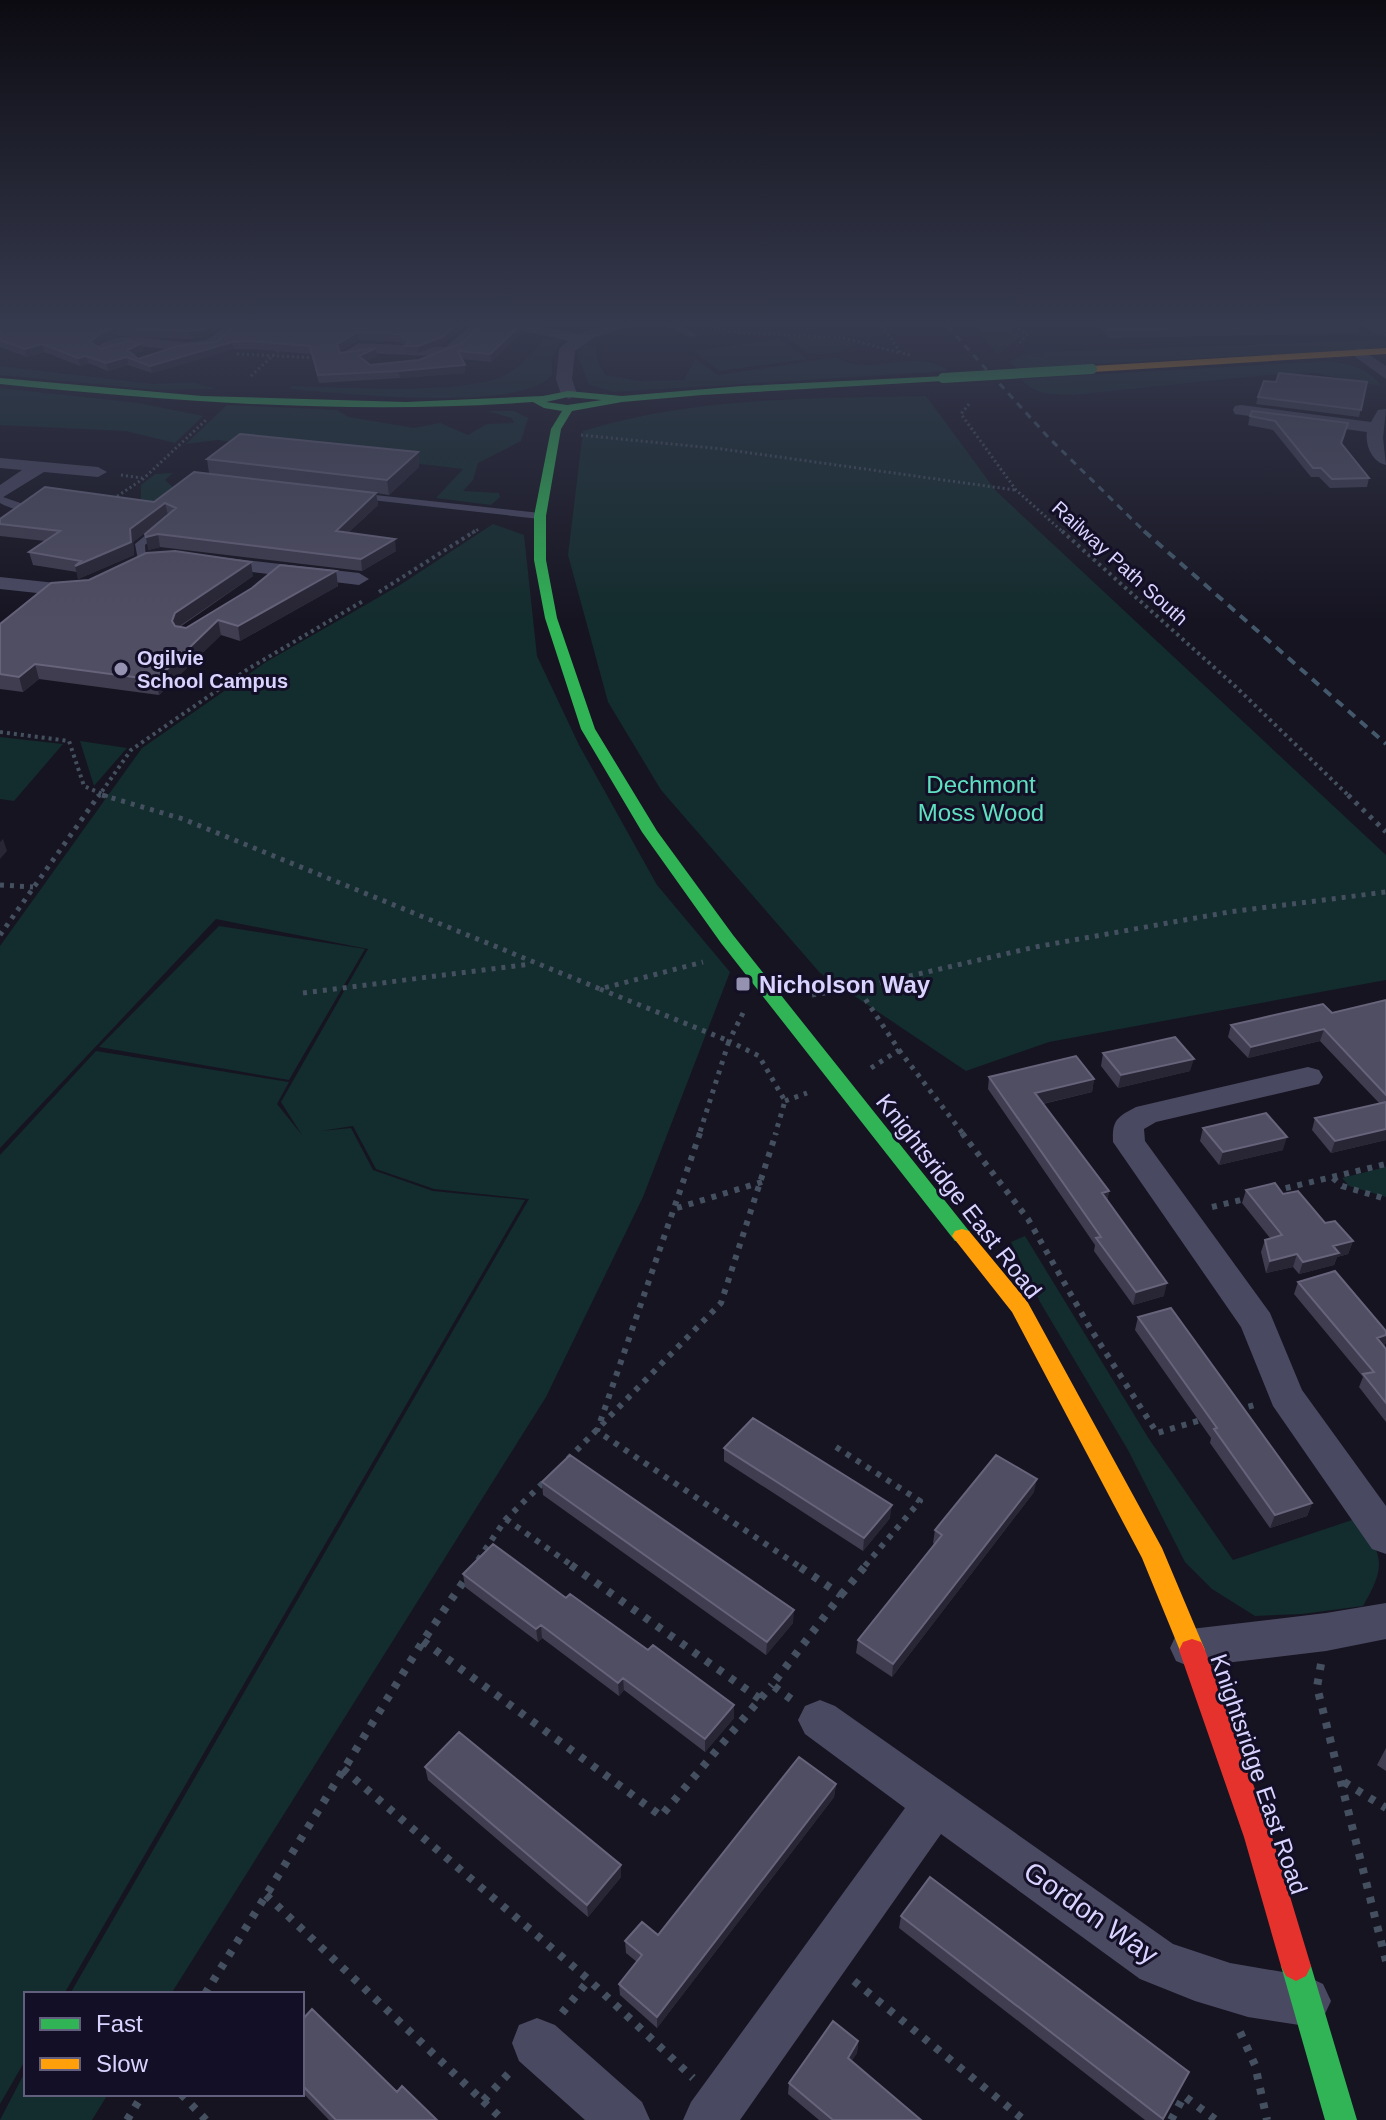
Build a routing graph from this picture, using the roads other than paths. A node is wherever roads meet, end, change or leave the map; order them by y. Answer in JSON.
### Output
{"nodes":[{"id":1,"x":556,"y":425,"type":"edge"},
{"id":2,"x":1380,"y":425,"type":"edge"},
{"id":3,"x":1386,"y":460,"type":"edge"},
{"id":4,"x":0,"y":463,"type":"edge"},
{"id":5,"x":40,"y":467,"type":"junction"},
{"id":6,"x":98,"y":472,"type":"dead end"},
{"id":7,"x":0,"y":496,"type":"edge"},
{"id":8,"x":349,"y":496,"type":"edge"},
{"id":9,"x":27,"y":507,"type":"edge"},
{"id":10,"x":540,"y":516,"type":"junction"},
{"id":11,"x":171,"y":520,"type":"edge"},
{"id":12,"x":151,"y":557,"type":"joint"},
{"id":13,"x":190,"y":559,"type":"edge"},
{"id":14,"x":276,"y":570,"type":"junction"},
{"id":15,"x":359,"y":579,"type":"edge"},
{"id":16,"x":0,"y":583,"type":"edge"},
{"id":17,"x":256,"y":587,"type":"edge"},
{"id":18,"x":1308,"y":1077,"type":"dead end"},
{"id":19,"x":1386,"y":1537,"type":"edge"},
{"id":20,"x":1386,"y":1621,"type":"edge"},
{"id":21,"x":1191,"y":1648,"type":"junction"},
{"id":22,"x":820,"y":1720,"type":"road end"},
{"id":23,"x":936,"y":1803,"type":"junction"},
{"id":24,"x":1306,"y":2001,"type":"junction"},
{"id":25,"x":537,"y":2043,"type":"road end"},
{"id":26,"x":715,"y":2112,"type":"edge"},
{"id":27,"x":624,"y":2120,"type":"edge"},
{"id":28,"x":1341,"y":2120,"type":"edge"}],
"edges":[{"from":1,"to":10,"type":"street","name":"Knightsridge East Road"},
{"from":2,"to":3,"type":"street"},
{"from":4,"to":5,"type":"street"},
{"from":5,"to":6,"type":"street"},
{"from":5,"to":7,"type":"street"},
{"from":7,"to":9,"type":"lane"},
{"from":8,"to":10,"type":"lane"},
{"from":10,"to":21,"type":"street","name":"Knightsridge East Road"},
{"from":11,"to":12,"type":"lane"},
{"from":12,"to":16,"type":"street"},
{"from":13,"to":14,"type":"street"},
{"from":14,"to":15,"type":"street"},
{"from":14,"to":17,"type":"street"},
{"from":18,"to":19,"type":"street"},
{"from":20,"to":21,"type":"street"},
{"from":21,"to":24,"type":"street","name":"Knightsridge East Road"},
{"from":22,"to":23,"type":"street","name":"Gordon Way"},
{"from":23,"to":24,"type":"street","name":"Gordon Way"},
{"from":23,"to":26,"type":"street"},
{"from":24,"to":28,"type":"street","name":"Knightsridge East Road"},
{"from":25,"to":27,"type":"street"}]}
